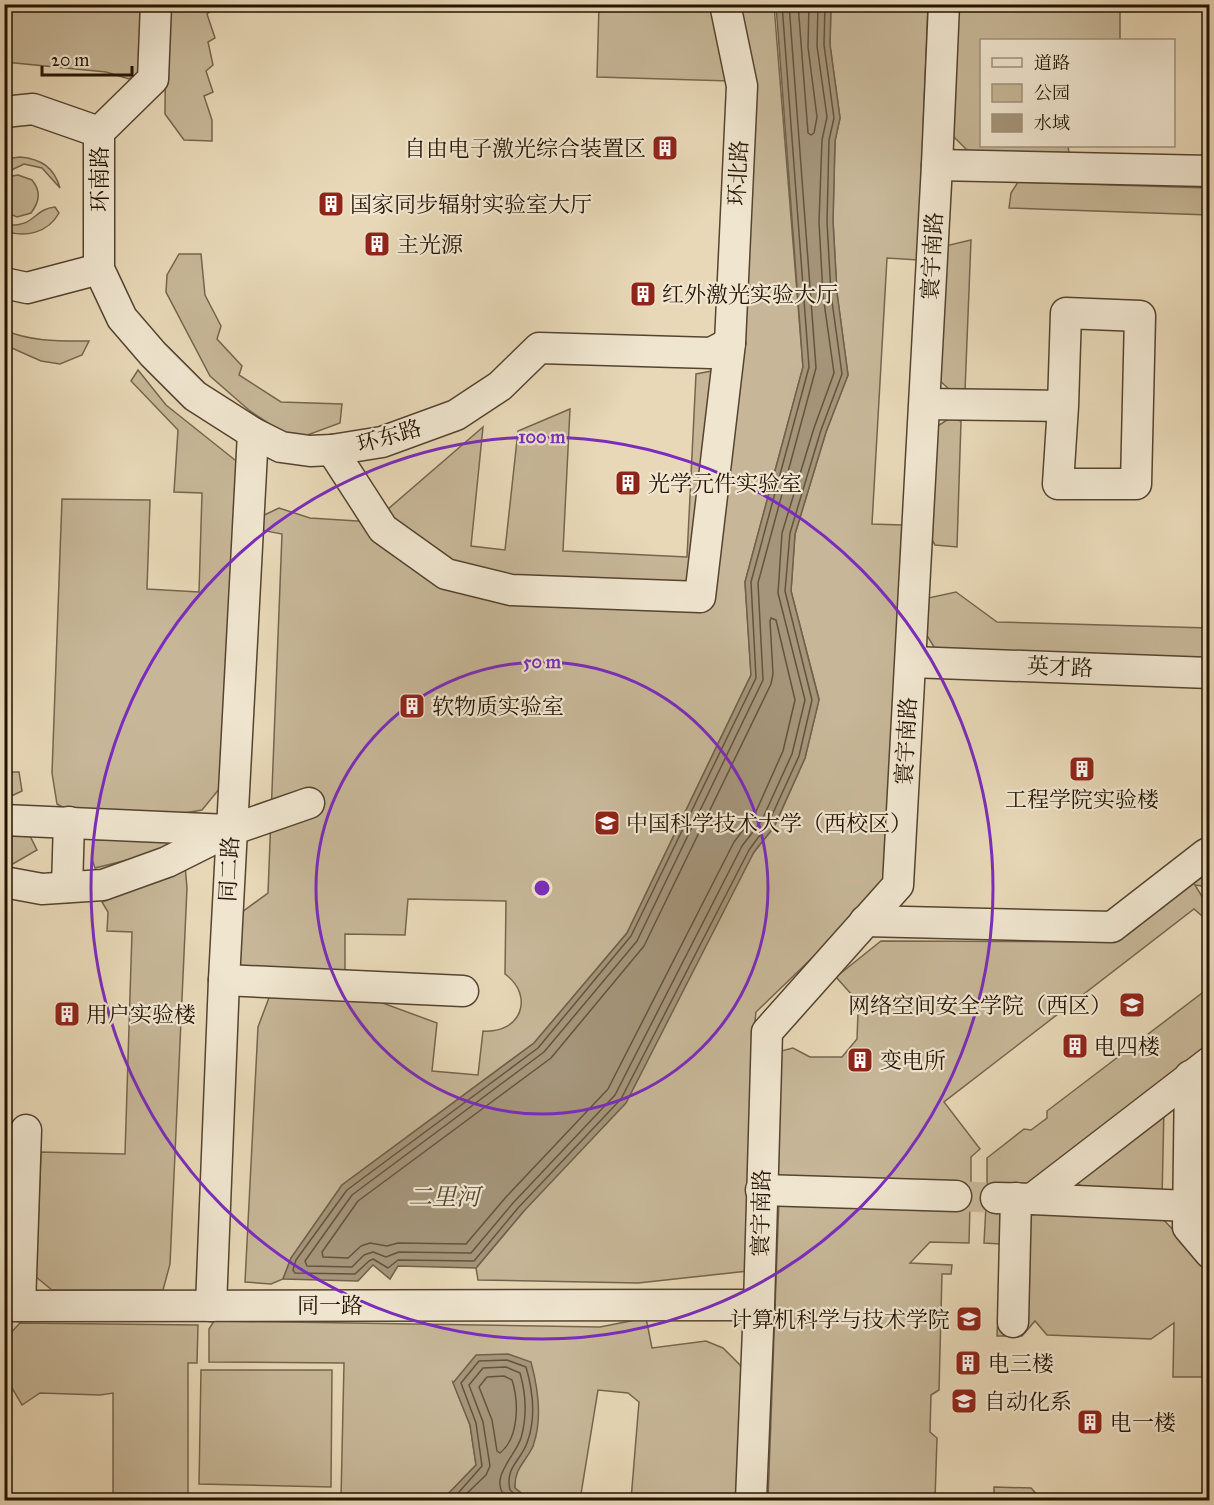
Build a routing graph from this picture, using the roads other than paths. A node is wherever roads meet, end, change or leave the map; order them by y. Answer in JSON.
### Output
{"nodes":[{"id":1,"x":156,"y":4,"type":"edge"},
{"id":2,"x":725,"y":4,"type":"edge"},
{"id":3,"x":944,"y":4,"type":"edge"},
{"id":4,"x":4,"y":112,"type":"edge"},
{"id":5,"x":99,"y":132,"type":"junction"},
{"id":6,"x":937,"y":165,"type":"junction"},
{"id":7,"x":1209,"y":171,"type":"edge"},
{"id":8,"x":99,"y":269,"type":"junction"},
{"id":9,"x":4,"y":283,"type":"edge"},
{"id":10,"x":730,"y":343,"type":"junction"},
{"id":11,"x":925,"y":404,"type":"junction"},
{"id":12,"x":1063,"y":406,"type":"junction"},
{"id":13,"x":253,"y":433,"type":"junction"},
{"id":14,"x":332,"y":450,"type":"junction"},
{"id":15,"x":911,"y":662,"type":"junction"},
{"id":16,"x":1209,"y":673,"type":"edge"},
{"id":17,"x":309,"y":803,"type":"dead end"},
{"id":18,"x":4,"y":820,"type":"edge"},
{"id":19,"x":69,"y":822,"type":"junction"},
{"id":20,"x":231,"y":830,"type":"junction"},
{"id":21,"x":1209,"y":854,"type":"edge"},
{"id":22,"x":4,"y":882,"type":"edge"},
{"id":23,"x":67,"y":887,"type":"junction"},
{"id":24,"x":865,"y":921,"type":"junction"},
{"id":25,"x":224,"y":981,"type":"junction"},
{"id":26,"x":463,"y":991,"type":"dead end"},
{"id":27,"x":1200,"y":1069,"type":"edge"},
{"id":28,"x":26,"y":1130,"type":"dead end"},
{"id":29,"x":761,"y":1190,"type":"junction"},
{"id":30,"x":956,"y":1196,"type":"tunnel mouth"},
{"id":31,"x":1015,"y":1198,"type":"junction"},
{"id":32,"x":1188,"y":1206,"type":"junction"},
{"id":33,"x":1209,"y":1253,"type":"edge"},
{"id":34,"x":759,"y":1305,"type":"junction"},
{"id":35,"x":12,"y":1306,"type":"edge"},
{"id":36,"x":211,"y":1306,"type":"junction"},
{"id":37,"x":1013,"y":1322,"type":"dead end"},
{"id":38,"x":751,"y":1500,"type":"edge"}],
"edges":[{"from":1,"to":5,"type":"street","name":"环南路"},
{"from":2,"to":10,"type":"street","name":"环北路"},
{"from":3,"to":6,"type":"street","name":"寰宇南路"},
{"from":4,"to":5,"type":"street"},
{"from":5,"to":8,"type":"street","name":"环南路"},
{"from":6,"to":7,"type":"street"},
{"from":6,"to":11,"type":"street","name":"寰宇南路"},
{"from":8,"to":9,"type":"street"},
{"from":8,"to":13,"type":"street","name":"环东路"},
{"from":10,"to":14,"type":"street","name":"环东路"},
{"from":10,"to":14,"type":"street","name":"环北路"},
{"from":11,"to":12,"type":"street"},
{"from":11,"to":15,"type":"street","name":"寰宇南路"},
{"from":12,"to":12,"type":"street"},
{"from":13,"to":14,"type":"street","name":"环东路"},
{"from":13,"to":20,"type":"street","name":"同二路"},
{"from":15,"to":16,"type":"street","name":"英才路"},
{"from":15,"to":24,"type":"street","name":"寰宇南路"},
{"from":17,"to":20,"type":"street"},
{"from":18,"to":19,"type":"street"},
{"from":19,"to":20,"type":"street"},
{"from":19,"to":23,"type":"street"},
{"from":20,"to":23,"type":"street"},
{"from":20,"to":25,"type":"street","name":"同二路"},
{"from":21,"to":24,"type":"street"},
{"from":22,"to":23,"type":"street"},
{"from":24,"to":29,"type":"street","name":"寰宇南路"},
{"from":25,"to":26,"type":"street"},
{"from":25,"to":36,"type":"street","name":"同二路"},
{"from":27,"to":31,"type":"street"},
{"from":27,"to":32,"type":"street"},
{"from":28,"to":35,"type":"street"},
{"from":29,"to":30,"type":"street"},
{"from":29,"to":34,"type":"street","name":"寰宇南路"},
{"from":31,"to":32,"type":"street"},
{"from":31,"to":37,"type":"street"},
{"from":32,"to":33,"type":"street"},
{"from":34,"to":36,"type":"street","name":"同一路"},
{"from":34,"to":38,"type":"street","name":"寰宇南路"},
{"from":35,"to":36,"type":"street","name":"同一路"}]}
